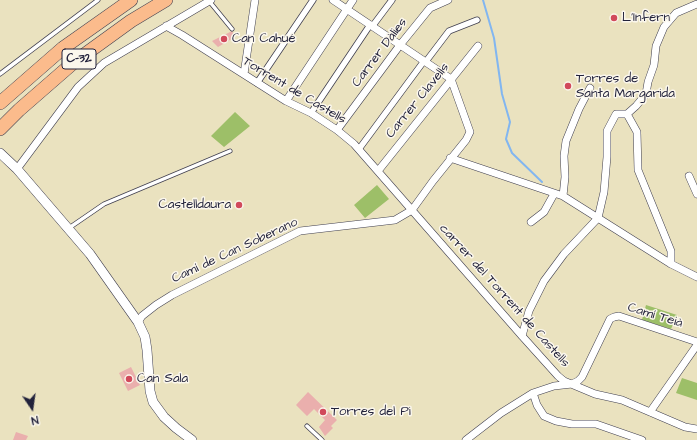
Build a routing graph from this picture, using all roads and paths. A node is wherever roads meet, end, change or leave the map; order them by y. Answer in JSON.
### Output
{"nodes":[{"id":1,"x":98,"y":0,"type":"edge"},
{"id":2,"x":132,"y":0,"type":"edge"},
{"id":3,"x":166,"y":0,"type":"edge"},
{"id":4,"x":210,"y":0,"type":"edge"},
{"id":5,"x":256,"y":0,"type":"edge"},
{"id":6,"x":313,"y":0,"type":"edge"},
{"id":7,"x":333,"y":0,"type":"edge"},
{"id":8,"x":353,"y":0,"type":"edge"},
{"id":9,"x":392,"y":0,"type":"edge"},
{"id":10,"x":448,"y":0,"type":"edge"},
{"id":11,"x":697,"y":4,"type":"edge"},
{"id":12,"x":347,"y":10,"type":"junction"},
{"id":13,"x":477,"y":20,"type":"dead end"},
{"id":14,"x":370,"y":25,"type":"junction"},
{"id":15,"x":166,"y":26,"type":"junction"},
{"id":16,"x":232,"y":29,"type":"dead end"},
{"id":17,"x":400,"y":45,"type":"junction"},
{"id":18,"x":478,"y":46,"type":"dead end"},
{"id":19,"x":424,"y":61,"type":"junction"},
{"id":20,"x":0,"y":74,"type":"edge"},
{"id":21,"x":244,"y":74,"type":"junction"},
{"id":22,"x":451,"y":79,"type":"junction"},
{"id":23,"x":257,"y":83,"type":"junction"},
{"id":24,"x":590,"y":88,"type":"dead end"},
{"id":25,"x":286,"y":101,"type":"junction"},
{"id":26,"x":0,"y":103,"type":"edge"},
{"id":27,"x":311,"y":113,"type":"junction"},
{"id":28,"x":627,"y":114,"type":"junction"},
{"id":29,"x":0,"y":129,"type":"edge"},
{"id":30,"x":338,"y":130,"type":"junction"},
{"id":31,"x":359,"y":149,"type":"junction"},
{"id":32,"x":230,"y":150,"type":"dead end"},
{"id":33,"x":0,"y":153,"type":"edge"},
{"id":34,"x":450,"y":158,"type":"junction"},
{"id":35,"x":17,"y":169,"type":"junction"},
{"id":36,"x":378,"y":171,"type":"junction"},
{"id":37,"x":689,"y":176,"type":"dead end"},
{"id":38,"x":554,"y":194,"type":"junction"},
{"id":39,"x":697,"y":194,"type":"edge"},
{"id":40,"x":562,"y":196,"type":"junction"},
{"id":41,"x":412,"y":210,"type":"junction"},
{"id":42,"x":598,"y":218,"type":"junction"},
{"id":43,"x":531,"y":222,"type":"dead end"},
{"id":44,"x":69,"y":228,"type":"junction"},
{"id":45,"x":671,"y":264,"type":"junction"},
{"id":46,"x":697,"y":277,"type":"edge"},
{"id":47,"x":138,"y":322,"type":"junction"},
{"id":48,"x":522,"y":336,"type":"junction"},
{"id":49,"x":697,"y":343,"type":"edge"},
{"id":50,"x":572,"y":384,"type":"junction"},
{"id":51,"x":533,"y":393,"type":"junction"},
{"id":52,"x":650,"y":412,"type":"junction"},
{"id":53,"x":307,"y":426,"type":"dead end"},
{"id":54,"x":697,"y":429,"type":"edge"},
{"id":55,"x":192,"y":440,"type":"edge"},
{"id":56,"x":322,"y":440,"type":"edge"},
{"id":57,"x":466,"y":440,"type":"edge"},
{"id":58,"x":642,"y":440,"type":"edge"}],
"edges":[{"from":1,"to":20,"type":"lane"},
{"from":2,"to":26,"type":"highway","number":"C-32"},
{"from":3,"to":29,"type":"highway","number":"C-32"},
{"from":4,"to":15,"type":"street"},
{"from":4,"to":16,"type":"lane"},
{"from":5,"to":21,"type":"street"},
{"from":6,"to":23,"type":"street"},
{"from":7,"to":12,"type":"street"},
{"from":8,"to":12,"type":"street"},
{"from":9,"to":14,"type":"street"},
{"from":10,"to":17,"type":"street","name":"Carrer Dàlies"},
{"from":11,"to":28,"type":"street"},
{"from":12,"to":14,"type":"street"},
{"from":12,"to":25,"type":"street"},
{"from":13,"to":19,"type":"street"},
{"from":14,"to":17,"type":"street"},
{"from":14,"to":27,"type":"street"},
{"from":15,"to":21,"type":"street","name":"Torrent de Castells"},
{"from":15,"to":35,"type":"street"},
{"from":17,"to":19,"type":"street"},
{"from":17,"to":30,"type":"street","name":"Carrer Dàlies"},
{"from":18,"to":22,"type":"street","name":"Carrer Clavells"},
{"from":19,"to":22,"type":"street"},
{"from":19,"to":31,"type":"street"},
{"from":21,"to":23,"type":"street","name":"Torrent de Castells"},
{"from":22,"to":34,"type":"street","name":"Camí de Can Soberano"},
{"from":22,"to":36,"type":"street","name":"Carrer Clavells"},
{"from":23,"to":25,"type":"street","name":"Torrent de Castells"},
{"from":24,"to":40,"type":"street"},
{"from":25,"to":27,"type":"street","name":"Torrent de Castells"},
{"from":27,"to":30,"type":"street","name":"Torrent de Castells"},
{"from":28,"to":42,"type":"street"},
{"from":28,"to":45,"type":"street"},
{"from":30,"to":31,"type":"street","name":"Torrent de Castells"},
{"from":31,"to":36,"type":"street","name":"Torrent de Castells"},
{"from":32,"to":44,"type":"lane"},
{"from":33,"to":35,"type":"street"},
{"from":34,"to":38,"type":"street"},
{"from":34,"to":41,"type":"street","name":"Camí de Can Soberano"},
{"from":35,"to":44,"type":"street"},
{"from":36,"to":41,"type":"street","name":"Torrent de Castells"},
{"from":37,"to":39,"type":"street"},
{"from":38,"to":40,"type":"street"},
{"from":38,"to":43,"type":"street"},
{"from":40,"to":42,"type":"street"},
{"from":41,"to":47,"type":"street","name":"Camí de Can Soberano"},
{"from":41,"to":48,"type":"street","name":"carrer del Torrent de Castells"},
{"from":42,"to":45,"type":"street"},
{"from":42,"to":48,"type":"street"},
{"from":44,"to":47,"type":"street"},
{"from":45,"to":46,"type":"street"},
{"from":47,"to":55,"type":"street"},
{"from":48,"to":50,"type":"street","name":"carrer del Torrent de Castells"},
{"from":49,"to":50,"type":"street","name":"Camí Teià"},
{"from":49,"to":52,"type":"street"},
{"from":50,"to":51,"type":"street"},
{"from":50,"to":52,"type":"street","name":"carrer del Torrent de Castells"},
{"from":51,"to":57,"type":"street"},
{"from":51,"to":58,"type":"street"},
{"from":52,"to":54,"type":"street","name":"carrer del Torrent de Castells"},
{"from":53,"to":56,"type":"lane"}]}
